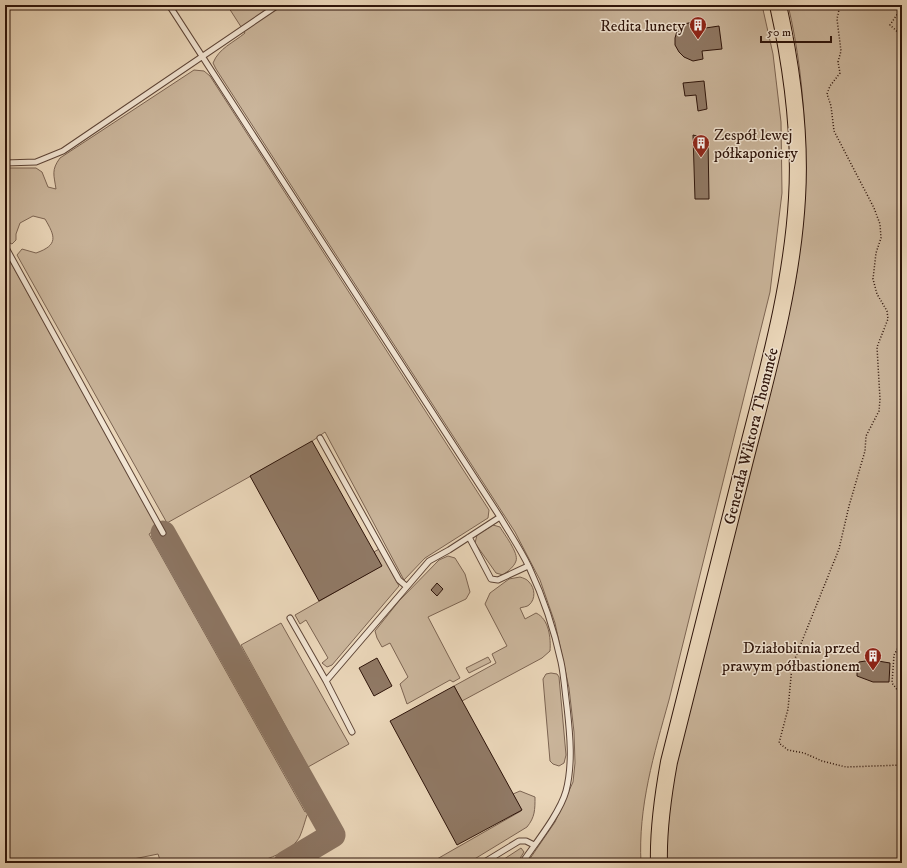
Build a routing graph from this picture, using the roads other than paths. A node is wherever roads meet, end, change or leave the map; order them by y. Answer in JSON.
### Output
{"nodes":[{"id":1,"x":170,"y":5,"type":"edge"},
{"id":2,"x":278,"y":5,"type":"edge"},
{"id":3,"x":778,"y":5,"type":"edge"},
{"id":4,"x":202,"y":57,"type":"junction"},
{"id":5,"x":5,"y":163,"type":"edge"},
{"id":6,"x":5,"y":246,"type":"edge"},
{"id":7,"x":320,"y":438,"type":"dead end"},
{"id":8,"x":500,"y":517,"type":"junction"},
{"id":9,"x":163,"y":533,"type":"dead end"},
{"id":10,"x":469,"y":537,"type":"junction"},
{"id":11,"x":528,"y":566,"type":"junction"},
{"id":12,"x":406,"y":586,"type":"junction"},
{"id":13,"x":290,"y":618,"type":"dead end"},
{"id":14,"x":326,"y":681,"type":"junction"},
{"id":15,"x":352,"y":732,"type":"dead end"},
{"id":16,"x":534,"y":845,"type":"junction"},
{"id":17,"x":483,"y":863,"type":"edge"},
{"id":18,"x":522,"y":863,"type":"edge"},
{"id":19,"x":659,"y":863,"type":"edge"}],
"edges":[{"from":1,"to":4,"type":"lane"},
{"from":2,"to":4,"type":"lane"},
{"from":3,"to":19,"type":"main road","name":"Generała Wiktora Thommée"},
{"from":4,"to":5,"type":"lane"},
{"from":4,"to":8,"type":"lane"},
{"from":6,"to":9,"type":"lane"},
{"from":7,"to":12,"type":"lane"},
{"from":8,"to":10,"type":"lane"},
{"from":8,"to":11,"type":"lane"},
{"from":10,"to":11,"type":"lane"},
{"from":10,"to":12,"type":"lane"},
{"from":11,"to":16,"type":"lane"},
{"from":12,"to":14,"type":"lane"},
{"from":13,"to":14,"type":"lane"},
{"from":14,"to":15,"type":"lane"},
{"from":16,"to":17,"type":"lane"},
{"from":16,"to":18,"type":"lane"}]}
